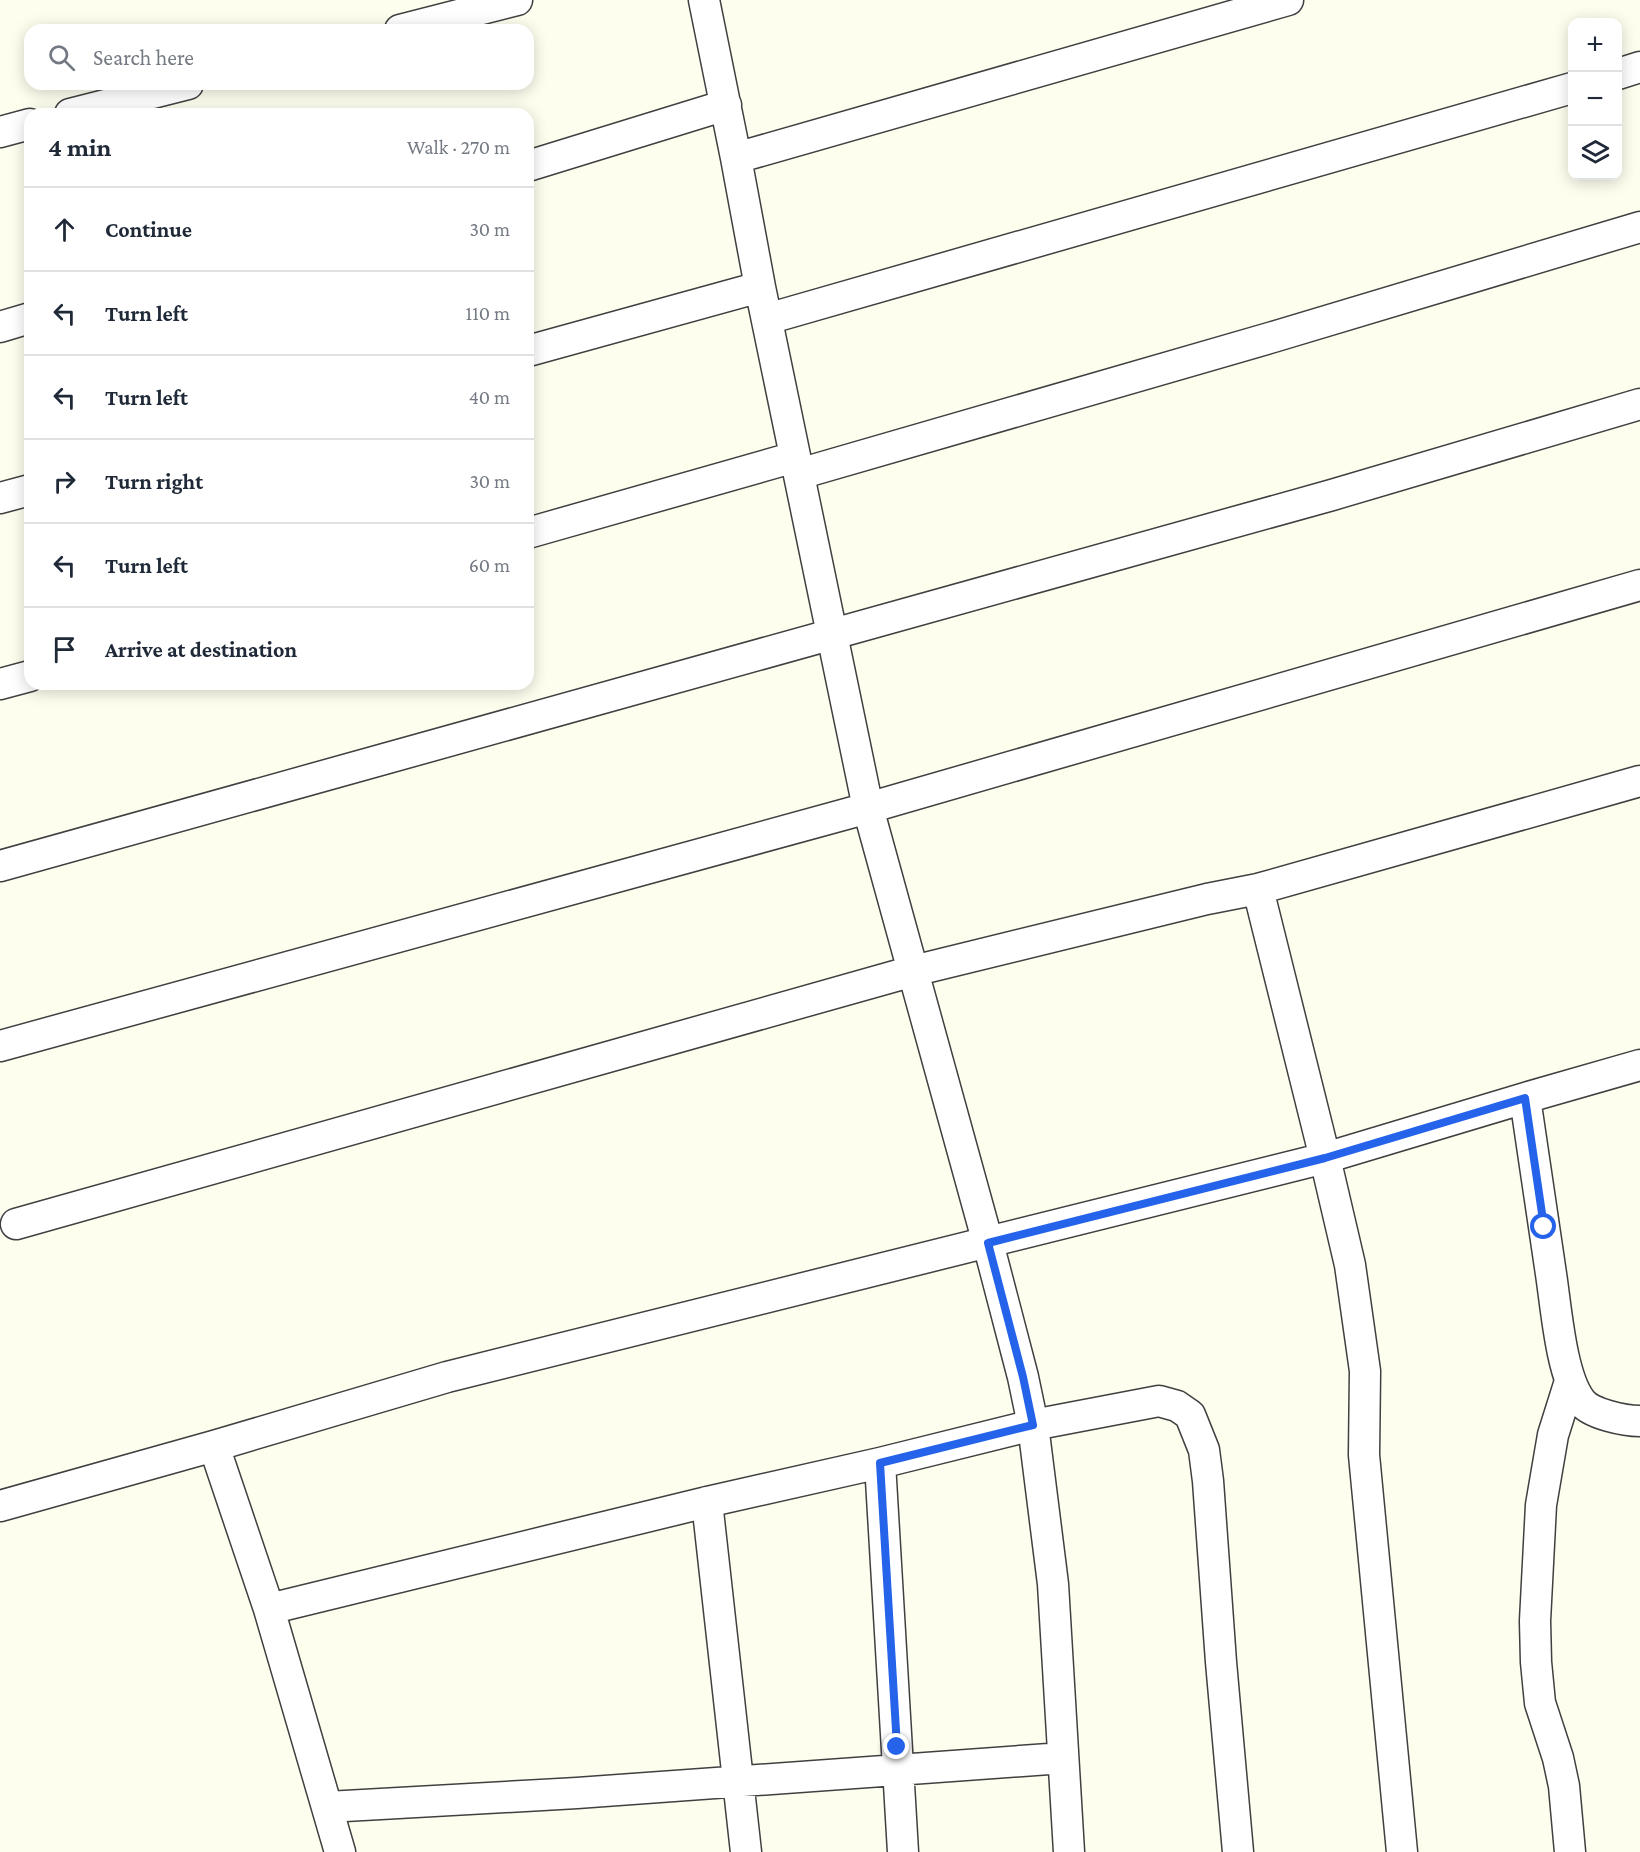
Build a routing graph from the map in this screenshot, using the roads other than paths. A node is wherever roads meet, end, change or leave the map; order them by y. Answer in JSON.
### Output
{"nodes":[{"id":1,"x":517,"y":0,"type":"edge"},
{"id":2,"x":704,"y":0,"type":"edge"},
{"id":3,"x":1288,"y":0,"type":"edge"},
{"id":4,"x":423,"y":24,"type":"edge"},
{"id":5,"x":1640,"y":67,"type":"edge"},
{"id":6,"x":1622,"y":72,"type":"edge"},
{"id":7,"x":1568,"y":89,"type":"edge"},
{"id":8,"x":164,"y":90,"type":"edge"},
{"id":9,"x":726,"y":105,"type":"junction"},
{"id":10,"x":94,"y":108,"type":"edge"},
{"id":11,"x":24,"y":126,"type":"edge"},
{"id":12,"x":0,"y":132,"type":"edge"},
{"id":13,"x":736,"y":158,"type":"junction"},
{"id":14,"x":534,"y":164,"type":"edge"},
{"id":15,"x":1640,"y":227,"type":"edge"},
{"id":16,"x":760,"y":287,"type":"junction"},
{"id":17,"x":767,"y":319,"type":"junction"},
{"id":18,"x":24,"y":320,"type":"edge"},
{"id":19,"x":0,"y":327,"type":"edge"},
{"id":20,"x":534,"y":349,"type":"edge"},
{"id":21,"x":1640,"y":404,"type":"edge"},
{"id":22,"x":797,"y":465,"type":"junction"},
{"id":23,"x":24,"y":492,"type":"edge"},
{"id":24,"x":0,"y":498,"type":"edge"},
{"id":25,"x":534,"y":531,"type":"edge"},
{"id":26,"x":1640,"y":585,"type":"edge"},
{"id":27,"x":832,"y":634,"type":"junction"},
{"id":28,"x":24,"y":678,"type":"edge"},
{"id":29,"x":0,"y":684,"type":"edge"},
{"id":30,"x":1640,"y":781,"type":"edge"},
{"id":31,"x":868,"y":808,"type":"junction"},
{"id":32,"x":0,"y":866,"type":"edge"},
{"id":33,"x":1258,"y":889,"type":"junction"},
{"id":34,"x":913,"y":971,"type":"junction"},
{"id":35,"x":0,"y":1046,"type":"edge"},
{"id":36,"x":1640,"y":1065,"type":"edge"},
{"id":37,"x":1525,"y":1098,"type":"junction"},
{"id":38,"x":1325,"y":1158,"type":"junction"},
{"id":39,"x":16,"y":1224,"type":"dead end"},
{"id":40,"x":988,"y":1243,"type":"junction"},
{"id":41,"x":1570,"y":1381,"type":"junction"},
{"id":42,"x":1640,"y":1421,"type":"edge"},
{"id":43,"x":1033,"y":1425,"type":"junction"},
{"id":44,"x":214,"y":1446,"type":"junction"},
{"id":45,"x":880,"y":1463,"type":"junction"},
{"id":46,"x":707,"y":1502,"type":"junction"},
{"id":47,"x":0,"y":1506,"type":"edge"},
{"id":48,"x":269,"y":1609,"type":"junction"},
{"id":49,"x":1063,"y":1758,"type":"junction"},
{"id":50,"x":899,"y":1770,"type":"junction"},
{"id":51,"x":740,"y":1782,"type":"junction"},
{"id":52,"x":327,"y":1807,"type":"junction"},
{"id":53,"x":340,"y":1852,"type":"edge"},
{"id":54,"x":746,"y":1852,"type":"edge"},
{"id":55,"x":903,"y":1852,"type":"edge"},
{"id":56,"x":1069,"y":1852,"type":"edge"},
{"id":57,"x":1239,"y":1852,"type":"edge"},
{"id":58,"x":1402,"y":1852,"type":"edge"},
{"id":59,"x":1569,"y":1852,"type":"edge"}],
"edges":[{"from":1,"to":4,"type":"street"},
{"from":2,"to":9,"type":"street"},
{"from":3,"to":13,"type":"street"},
{"from":5,"to":6,"type":"street"},
{"from":7,"to":17,"type":"street"},
{"from":8,"to":10,"type":"street"},
{"from":9,"to":13,"type":"street"},
{"from":9,"to":14,"type":"street"},
{"from":11,"to":12,"type":"street"},
{"from":13,"to":16,"type":"street"},
{"from":15,"to":22,"type":"street"},
{"from":16,"to":17,"type":"street"},
{"from":16,"to":20,"type":"street"},
{"from":17,"to":22,"type":"street"},
{"from":18,"to":19,"type":"street"},
{"from":21,"to":27,"type":"street"},
{"from":22,"to":25,"type":"street"},
{"from":22,"to":27,"type":"street"},
{"from":23,"to":24,"type":"street"},
{"from":26,"to":31,"type":"street"},
{"from":27,"to":31,"type":"street"},
{"from":27,"to":32,"type":"street"},
{"from":28,"to":29,"type":"street"},
{"from":30,"to":33,"type":"street"},
{"from":31,"to":34,"type":"street"},
{"from":31,"to":35,"type":"street"},
{"from":33,"to":34,"type":"street"},
{"from":33,"to":38,"type":"street"},
{"from":34,"to":39,"type":"street"},
{"from":34,"to":40,"type":"street"},
{"from":36,"to":37,"type":"street"},
{"from":37,"to":38,"type":"street"},
{"from":37,"to":41,"type":"street"},
{"from":38,"to":40,"type":"street"},
{"from":38,"to":58,"type":"street"},
{"from":40,"to":43,"type":"street"},
{"from":40,"to":44,"type":"street"},
{"from":41,"to":42,"type":"street"},
{"from":41,"to":59,"type":"street"},
{"from":43,"to":45,"type":"street"},
{"from":43,"to":49,"type":"street"},
{"from":43,"to":57,"type":"street"},
{"from":44,"to":47,"type":"street"},
{"from":44,"to":48,"type":"street"},
{"from":45,"to":46,"type":"street"},
{"from":45,"to":50,"type":"street"},
{"from":46,"to":48,"type":"street"},
{"from":46,"to":51,"type":"street"},
{"from":48,"to":52,"type":"street"},
{"from":49,"to":50,"type":"street"},
{"from":49,"to":56,"type":"street"},
{"from":50,"to":51,"type":"street"},
{"from":50,"to":55,"type":"street"},
{"from":51,"to":52,"type":"street"},
{"from":51,"to":54,"type":"street"},
{"from":52,"to":53,"type":"street"}]}
